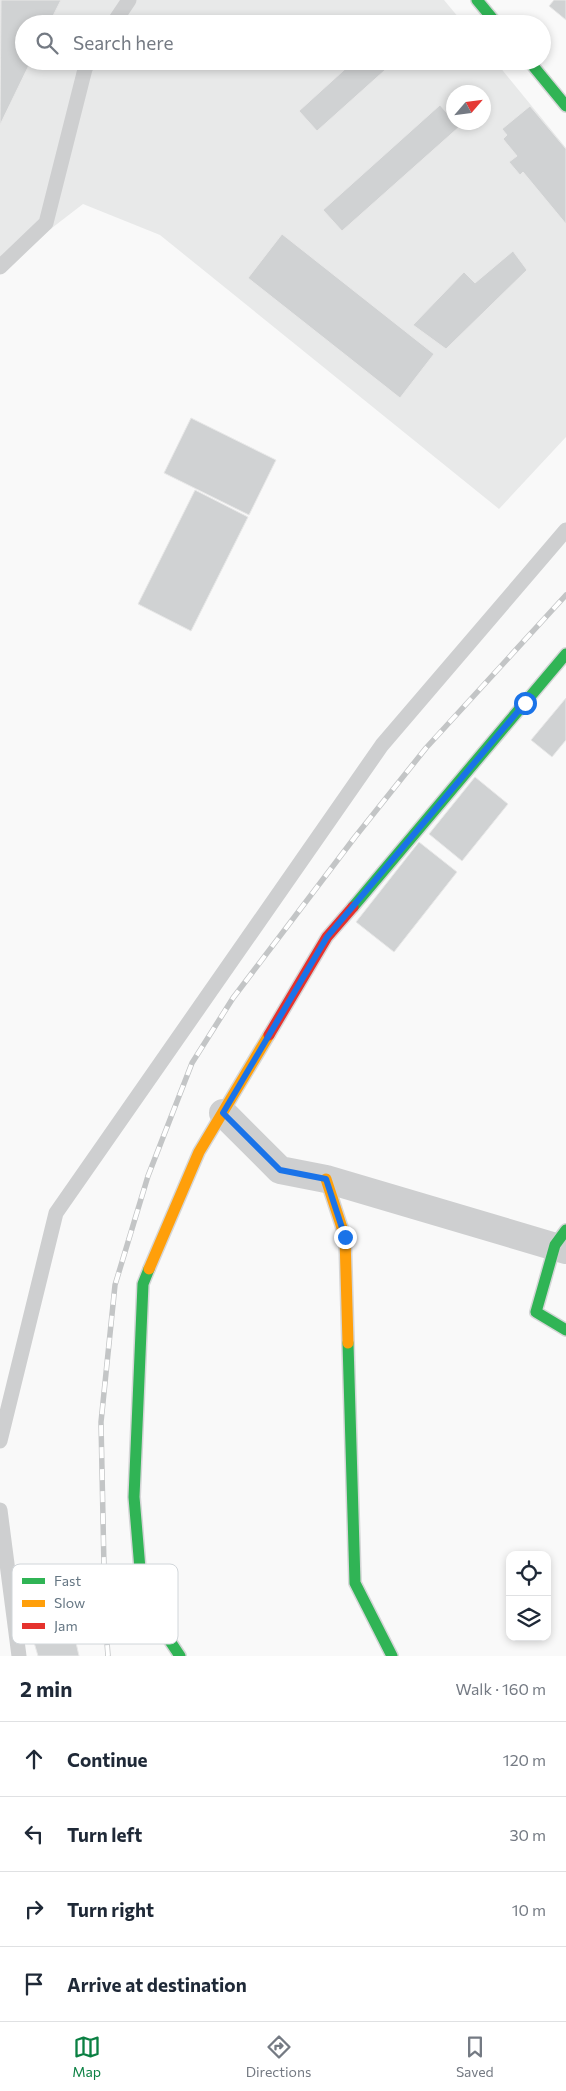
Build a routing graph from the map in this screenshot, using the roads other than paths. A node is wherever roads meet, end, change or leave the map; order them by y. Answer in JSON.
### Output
{"nodes":[{"id":1,"x":128,"y":0,"type":"edge"},
{"id":2,"x":477,"y":0,"type":"edge"},
{"id":3,"x":119,"y":15,"type":"edge"},
{"id":4,"x":490,"y":15,"type":"edge"},
{"id":5,"x":85,"y":70,"type":"edge"},
{"id":6,"x":536,"y":70,"type":"edge"},
{"id":7,"x":566,"y":106,"type":"edge"},
{"id":8,"x":0,"y":267,"type":"edge"},
{"id":9,"x":566,"y":530,"type":"edge"},
{"id":10,"x":566,"y":654,"type":"edge"},
{"id":11,"x":223,"y":1113,"type":"junction"},
{"id":12,"x":326,"y":1179,"type":"junction"},
{"id":13,"x":562,"y":1242,"type":"edge"},
{"id":14,"x":566,"y":1330,"type":"edge"},
{"id":15,"x":0,"y":1441,"type":"edge"},
{"id":16,"x":0,"y":1510,"type":"edge"},
{"id":17,"x":140,"y":1564,"type":"edge"},
{"id":18,"x":12,"y":1602,"type":"edge"},
{"id":19,"x":172,"y":1644,"type":"edge"},
{"id":20,"x":180,"y":1656,"type":"edge"},
{"id":21,"x":392,"y":1656,"type":"edge"}],
"edges":[{"from":1,"to":3,"type":"lane"},
{"from":2,"to":4,"type":"street"},
{"from":5,"to":8,"type":"lane"},
{"from":6,"to":7,"type":"street"},
{"from":9,"to":15,"type":"lane"},
{"from":10,"to":11,"type":"street"},
{"from":11,"to":12,"type":"street"},
{"from":11,"to":17,"type":"street"},
{"from":12,"to":13,"type":"street"},
{"from":12,"to":21,"type":"street"},
{"from":13,"to":14,"type":"street"},
{"from":16,"to":18,"type":"lane"},
{"from":19,"to":20,"type":"street"}]}
